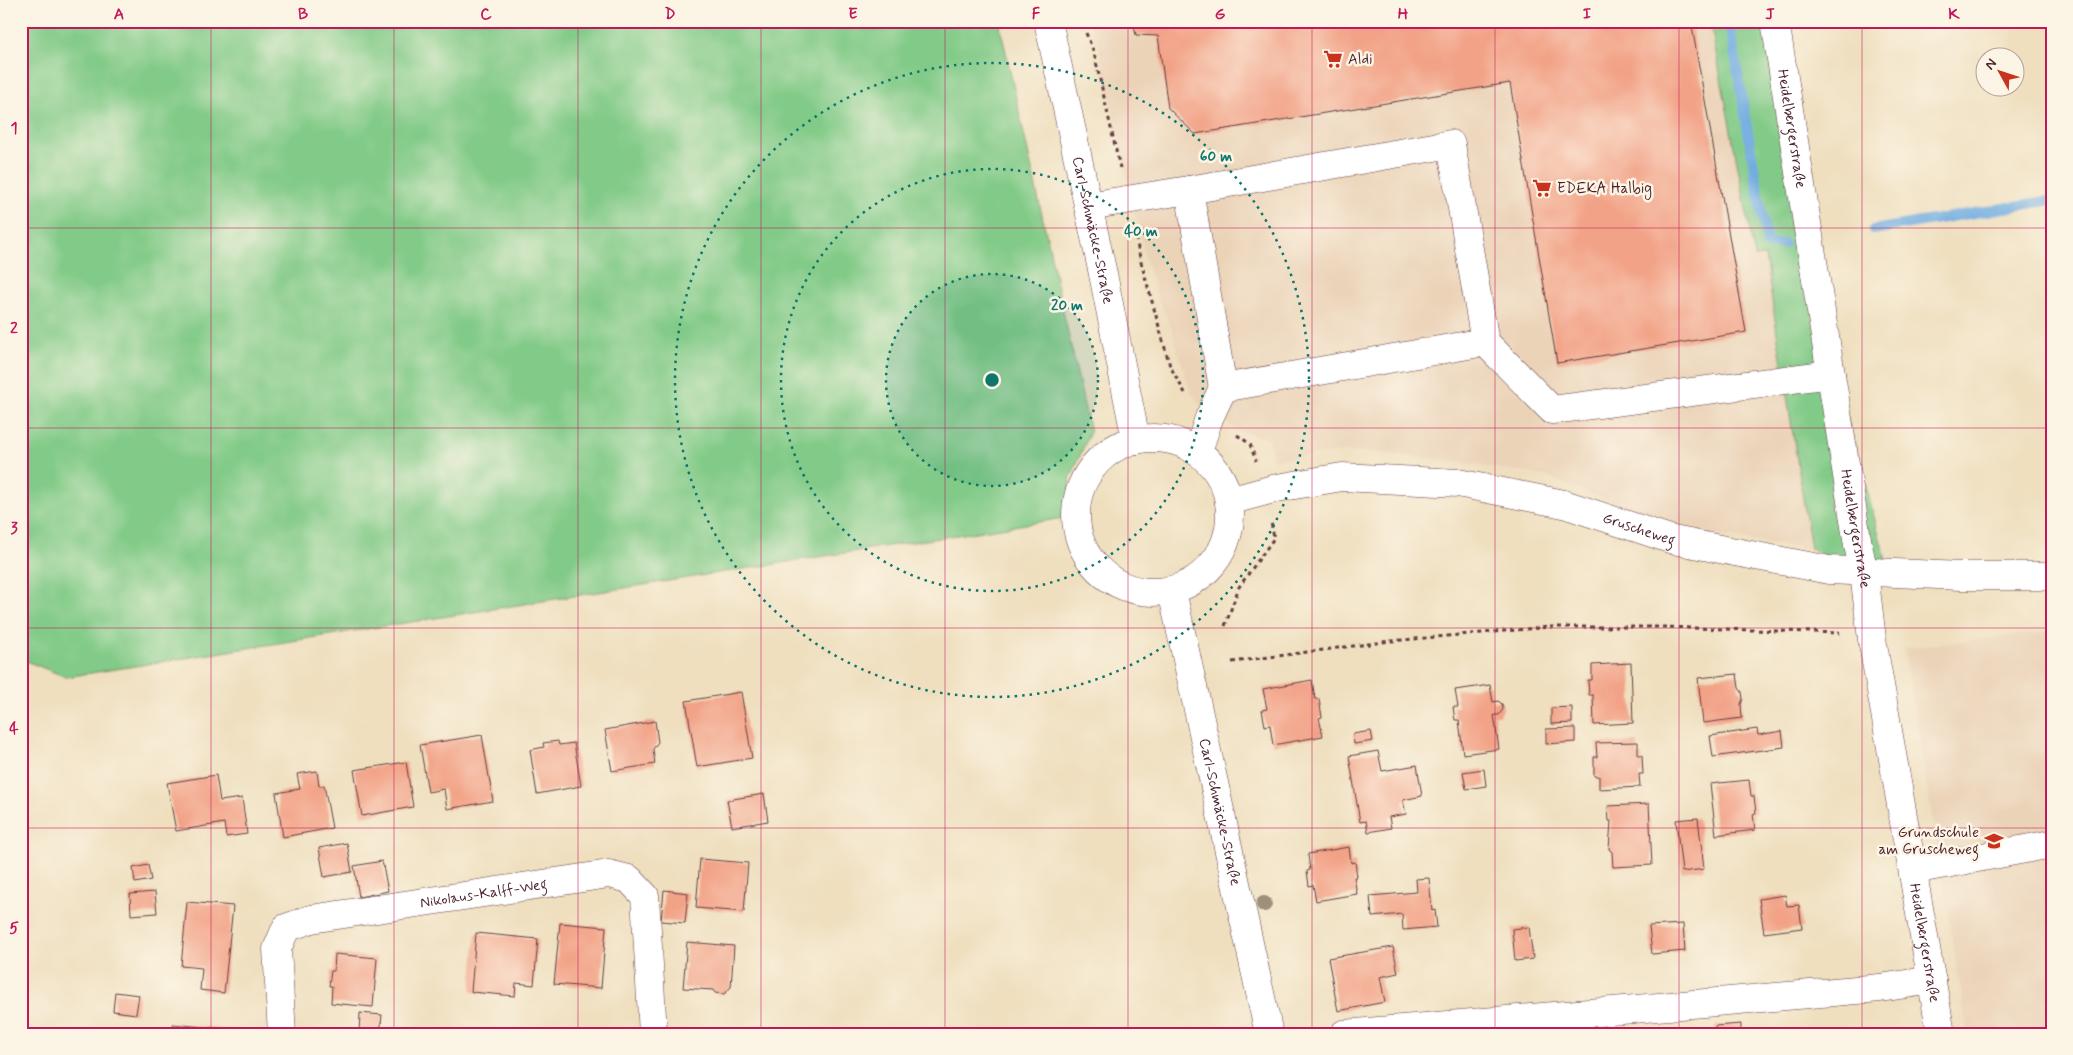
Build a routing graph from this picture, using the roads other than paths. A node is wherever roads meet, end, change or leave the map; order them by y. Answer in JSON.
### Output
{"nodes":[{"id":1,"x":1048,"y":21,"type":"edge"},
{"id":2,"x":1775,"y":21,"type":"edge"},
{"id":3,"x":1189,"y":190,"type":"junction"},
{"id":4,"x":1088,"y":206,"type":"junction"},
{"id":5,"x":1485,"y":342,"type":"junction"},
{"id":6,"x":1831,"y":374,"type":"junction"},
{"id":7,"x":1223,"y":388,"type":"junction"},
{"id":8,"x":1136,"y":440,"type":"junction"},
{"id":9,"x":1198,"y":452,"type":"junction"},
{"id":10,"x":1229,"y":501,"type":"junction"},
{"id":11,"x":1864,"y":573,"type":"junction"},
{"id":12,"x":2052,"y":576,"type":"edge"},
{"id":13,"x":1172,"y":591,"type":"junction"},
{"id":14,"x":2052,"y":844,"type":"edge"},
{"id":15,"x":1913,"y":870,"type":"junction"},
{"id":16,"x":1932,"y":980,"type":"junction"},
{"id":17,"x":282,"y":1034,"type":"edge"},
{"id":18,"x":652,"y":1034,"type":"edge"},
{"id":19,"x":1269,"y":1034,"type":"edge"},
{"id":20,"x":1344,"y":1034,"type":"edge"},
{"id":21,"x":1941,"y":1034,"type":"edge"}],
"edges":[{"from":1,"to":4,"type":"street","name":"Carl-Schmäcke-Straße"},
{"from":2,"to":6,"type":"street","name":"Heidelbergerstraße"},
{"from":3,"to":4,"type":"street"},
{"from":3,"to":5,"type":"street"},
{"from":3,"to":7,"type":"street"},
{"from":4,"to":8,"type":"street","name":"Carl-Schmäcke-Straße"},
{"from":5,"to":6,"type":"street"},
{"from":5,"to":7,"type":"street"},
{"from":6,"to":11,"type":"street","name":"Heidelbergerstraße"},
{"from":7,"to":9,"type":"street"},
{"from":8,"to":9,"type":"street"},
{"from":8,"to":13,"type":"street"},
{"from":9,"to":10,"type":"street"},
{"from":10,"to":11,"type":"street","name":"Gruscheweg"},
{"from":10,"to":13,"type":"street"},
{"from":11,"to":12,"type":"street","name":"Gruscheweg"},
{"from":11,"to":15,"type":"street","name":"Heidelbergerstraße"},
{"from":13,"to":19,"type":"street","name":"Carl-Schmäcke-Straße"},
{"from":14,"to":15,"type":"street"},
{"from":15,"to":16,"type":"street","name":"Heidelbergerstraße"},
{"from":16,"to":20,"type":"street"},
{"from":16,"to":21,"type":"street","name":"Heidelbergerstraße"},
{"from":17,"to":18,"type":"street","name":"Nikolaus-Kalff-Weg"}]}
